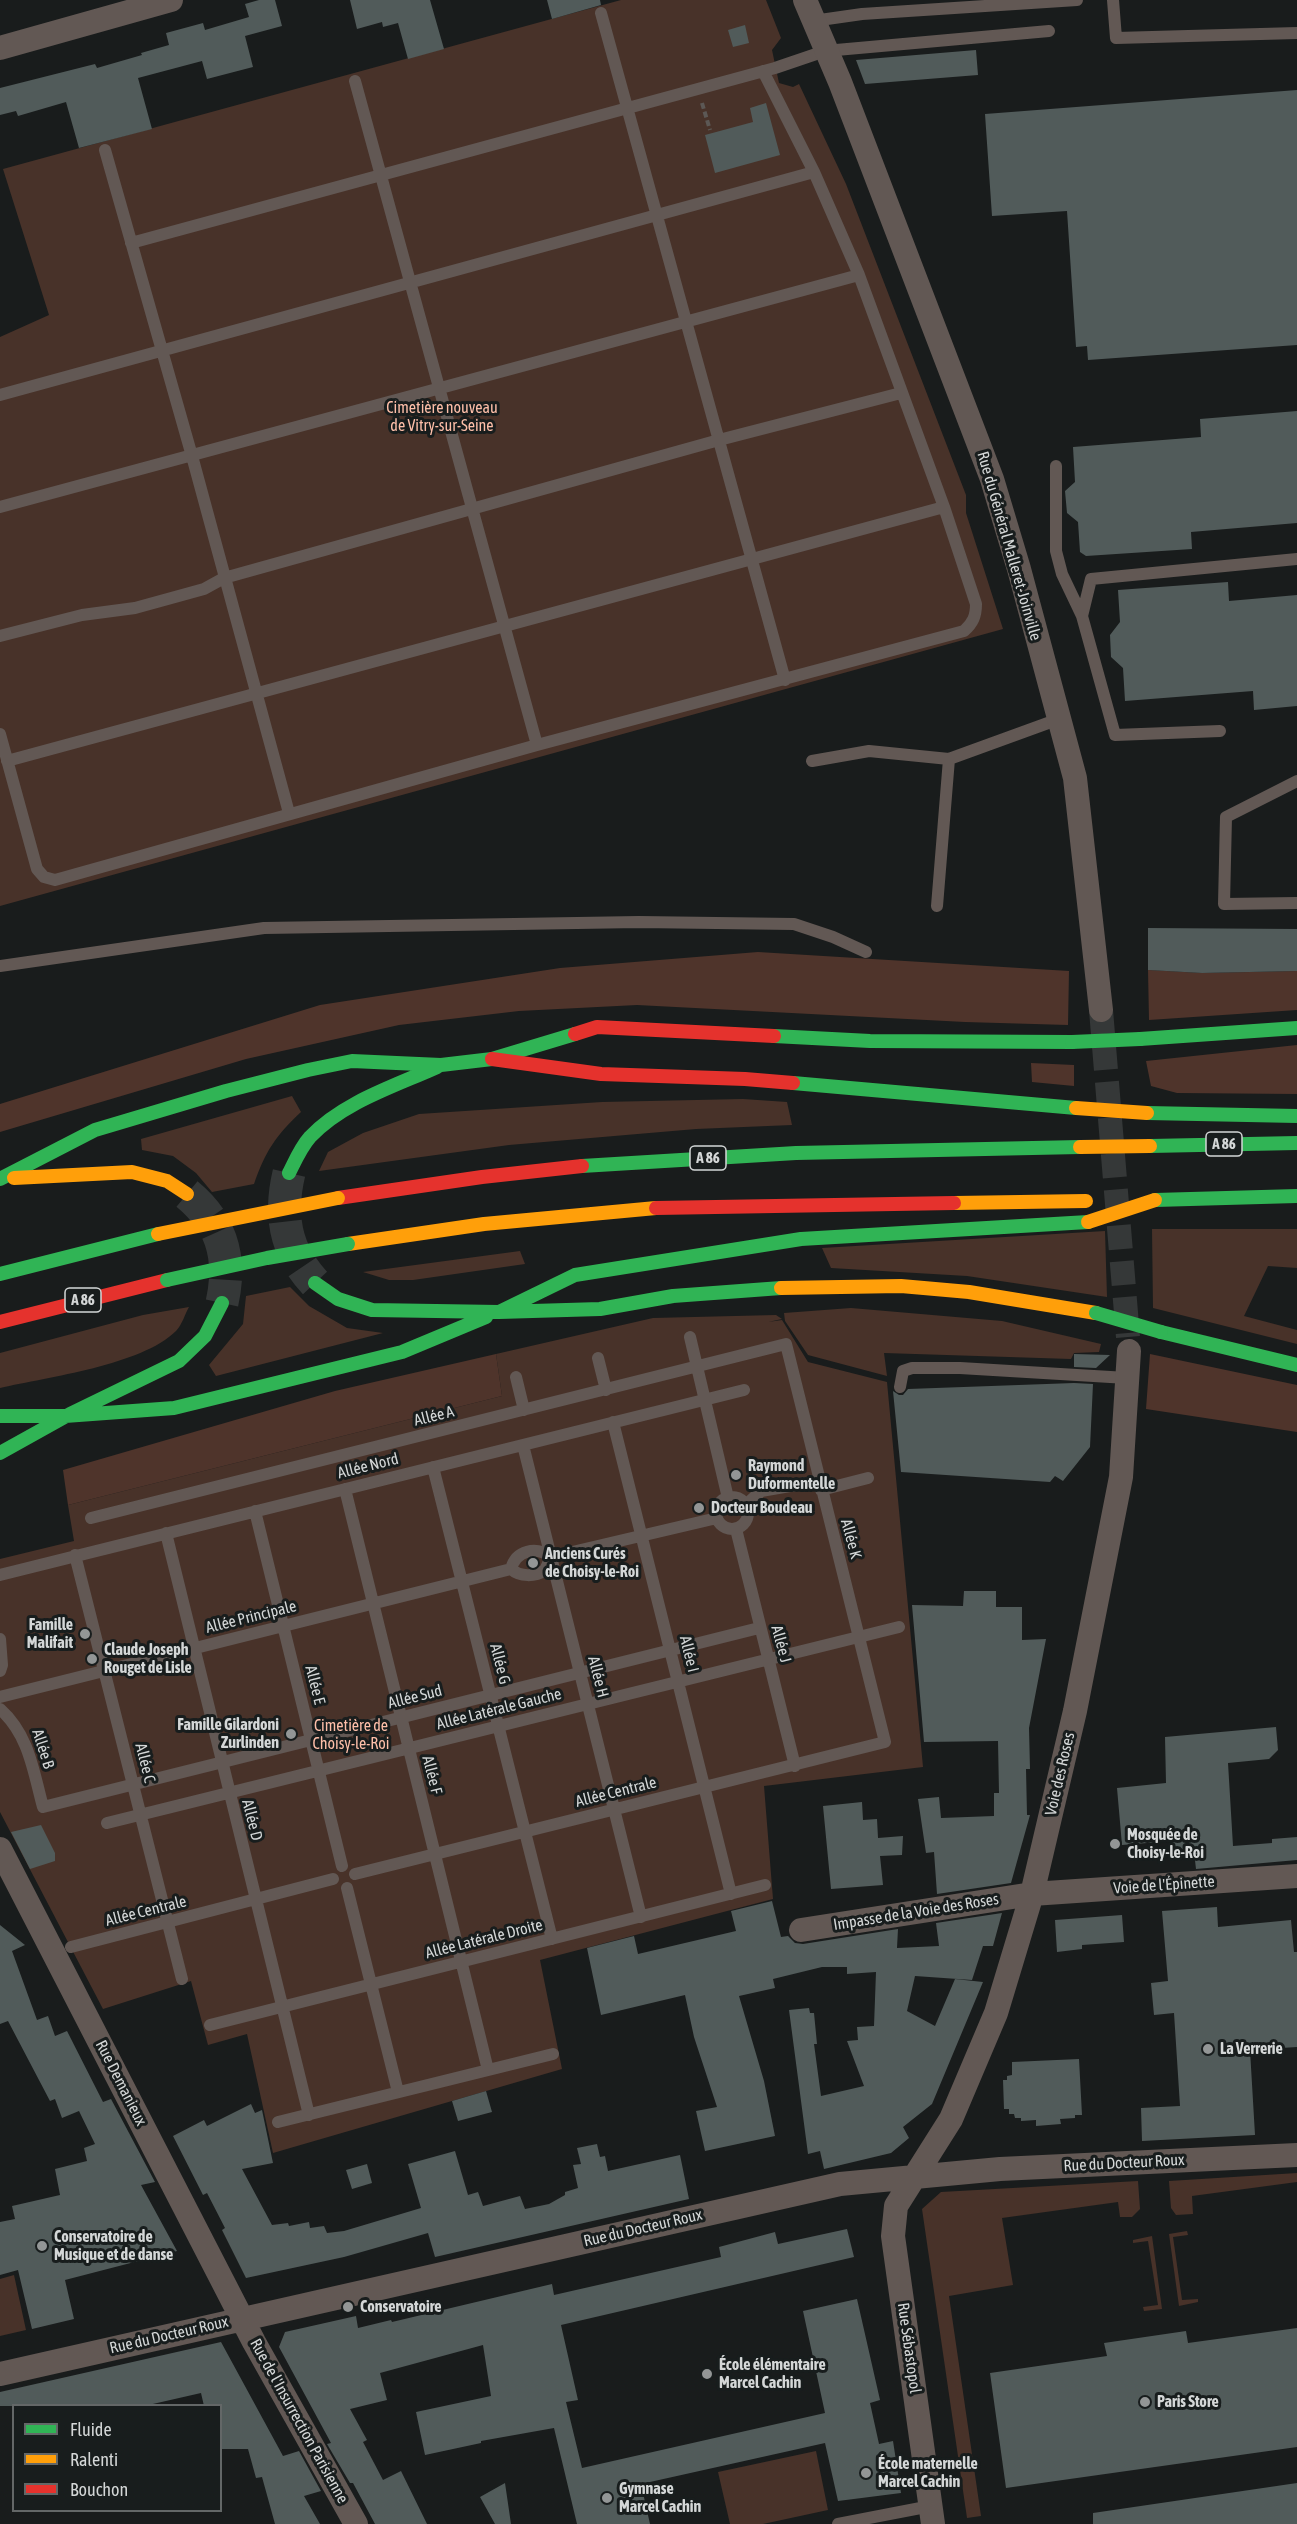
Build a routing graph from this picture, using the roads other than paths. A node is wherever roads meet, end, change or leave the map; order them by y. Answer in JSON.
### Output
{"nodes":[{"id":1,"x":171,"y":0,"type":"edge"},
{"id":2,"x":1077,"y":0,"type":"edge"},
{"id":3,"x":1113,"y":0,"type":"edge"},
{"id":4,"x":809,"y":10,"type":"edge"},
{"id":5,"x":601,"y":13,"type":"dead end"},
{"id":6,"x":1049,"y":31,"type":"dead end"},
{"id":7,"x":1297,"y":33,"type":"edge"},
{"id":8,"x":0,"y":48,"type":"edge"},
{"id":9,"x":825,"y":51,"type":"junction"},
{"id":10,"x":763,"y":70,"type":"junction"},
{"id":11,"x":355,"y":81,"type":"dead end"},
{"id":12,"x":628,"y":108,"type":"junction"},
{"id":13,"x":105,"y":150,"type":"dead end"},
{"id":14,"x":814,"y":172,"type":"junction"},
{"id":15,"x":382,"y":175,"type":"junction"},
{"id":16,"x":655,"y":214,"type":"junction"},
{"id":17,"x":131,"y":243,"type":"junction"},
{"id":18,"x":859,"y":275,"type":"junction"},
{"id":19,"x":411,"y":283,"type":"junction"},
{"id":20,"x":684,"y":322,"type":"junction"},
{"id":21,"x":162,"y":350,"type":"junction"},
{"id":22,"x":438,"y":389,"type":"junction"},
{"id":23,"x":901,"y":393,"type":"junction"},
{"id":24,"x":0,"y":395,"type":"edge"},
{"id":25,"x":719,"y":440,"type":"junction"},
{"id":26,"x":192,"y":456,"type":"junction"},
{"id":27,"x":1056,"y":466,"type":"dead end"},
{"id":28,"x":0,"y":507,"type":"edge"},
{"id":29,"x":944,"y":507,"type":"junction"},
{"id":30,"x":472,"y":509,"type":"junction"},
{"id":31,"x":752,"y":559,"type":"junction"},
{"id":32,"x":1297,"y":559,"type":"edge"},
{"id":33,"x":224,"y":578,"type":"junction"},
{"id":34,"x":1082,"y":616,"type":"junction"},
{"id":35,"x":506,"y":626,"type":"junction"},
{"id":36,"x":0,"y":636,"type":"edge"},
{"id":37,"x":785,"y":680,"type":"junction"},
{"id":38,"x":256,"y":694,"type":"junction"},
{"id":39,"x":1059,"y":719,"type":"junction"},
{"id":40,"x":1220,"y":731,"type":"dead end"},
{"id":41,"x":0,"y":734,"type":"edge"},
{"id":42,"x":537,"y":745,"type":"junction"},
{"id":43,"x":949,"y":759,"type":"junction"},
{"id":44,"x":7,"y":761,"type":"junction"},
{"id":45,"x":812,"y":761,"type":"dead end"},
{"id":46,"x":1297,"y":781,"type":"edge"},
{"id":47,"x":289,"y":813,"type":"junction"},
{"id":48,"x":1297,"y":903,"type":"edge"},
{"id":49,"x":938,"y":906,"type":"dead end"},
{"id":50,"x":866,"y":952,"type":"dead end"},
{"id":51,"x":0,"y":966,"type":"edge"},
{"id":52,"x":1101,"y":1010,"type":"tunnel mouth"},
{"id":53,"x":1297,"y":1028,"type":"edge"},
{"id":54,"x":492,"y":1059,"type":"junction"},
{"id":55,"x":441,"y":1065,"type":"junction"},
{"id":56,"x":1297,"y":1116,"type":"edge"},
{"id":57,"x":1297,"y":1143,"type":"edge"},
{"id":58,"x":289,"y":1173,"type":"tunnel mouth"},
{"id":59,"x":0,"y":1179,"type":"edge"},
{"id":60,"x":187,"y":1194,"type":"tunnel mouth"},
{"id":61,"x":1297,"y":1196,"type":"edge"},
{"id":62,"x":1155,"y":1200,"type":"junction"},
{"id":63,"x":0,"y":1274,"type":"edge"},
{"id":64,"x":315,"y":1283,"type":"tunnel mouth"},
{"id":65,"x":222,"y":1303,"type":"tunnel mouth"},
{"id":66,"x":499,"y":1311,"type":"junction"},
{"id":67,"x":0,"y":1322,"type":"edge"},
{"id":68,"x":690,"y":1337,"type":"dead end"},
{"id":69,"x":786,"y":1344,"type":"joint"},
{"id":70,"x":1129,"y":1351,"type":"tunnel mouth"},
{"id":71,"x":598,"y":1358,"type":"dead end"},
{"id":72,"x":1297,"y":1365,"type":"edge"},
{"id":73,"x":697,"y":1367,"type":"junction"},
{"id":74,"x":516,"y":1377,"type":"dead end"},
{"id":75,"x":1127,"y":1378,"type":"junction"},
{"id":76,"x":900,"y":1387,"type":"dead end"},
{"id":77,"x":606,"y":1390,"type":"junction"},
{"id":78,"x":744,"y":1390,"type":"dead end"},
{"id":79,"x":704,"y":1400,"type":"junction"},
{"id":80,"x":524,"y":1410,"type":"junction"},
{"id":81,"x":0,"y":1416,"type":"edge"},
{"id":82,"x":65,"y":1416,"type":"junction"},
{"id":83,"x":614,"y":1422,"type":"junction"},
{"id":84,"x":524,"y":1445,"type":"junction"},
{"id":85,"x":0,"y":1453,"type":"edge"},
{"id":86,"x":434,"y":1467,"type":"junction"},
{"id":87,"x":868,"y":1478,"type":"dead end"},
{"id":88,"x":820,"y":1486,"type":"junction"},
{"id":89,"x":345,"y":1489,"type":"junction"},
{"id":90,"x":728,"y":1498,"type":"junction"},
{"id":91,"x":746,"y":1505,"type":"junction"},
{"id":92,"x":255,"y":1511,"type":"junction"},
{"id":93,"x":91,"y":1518,"type":"dead end"},
{"id":94,"x":717,"y":1518,"type":"junction"},
{"id":95,"x":736,"y":1529,"type":"junction"},
{"id":96,"x":166,"y":1533,"type":"junction"},
{"id":97,"x":643,"y":1536,"type":"junction"},
{"id":98,"x":75,"y":1556,"type":"junction"},
{"id":99,"x":551,"y":1557,"type":"junction"},
{"id":100,"x":511,"y":1569,"type":"junction"},
{"id":101,"x":0,"y":1575,"type":"edge"},
{"id":102,"x":462,"y":1581,"type":"junction"},
{"id":103,"x":373,"y":1603,"type":"junction"},
{"id":104,"x":284,"y":1626,"type":"junction"},
{"id":105,"x":899,"y":1627,"type":"dead end"},
{"id":106,"x":759,"y":1628,"type":"junction"},
{"id":107,"x":859,"y":1636,"type":"junction"},
{"id":108,"x":0,"y":1639,"type":"edge"},
{"id":109,"x":193,"y":1648,"type":"junction"},
{"id":110,"x":671,"y":1650,"type":"junction"},
{"id":111,"x":768,"y":1659,"type":"junction"},
{"id":112,"x":0,"y":1671,"type":"edge"},
{"id":113,"x":105,"y":1671,"type":"junction"},
{"id":114,"x":580,"y":1673,"type":"junction"},
{"id":115,"x":678,"y":1681,"type":"junction"},
{"id":116,"x":491,"y":1695,"type":"junction"},
{"id":117,"x":0,"y":1696,"type":"edge"},
{"id":118,"x":588,"y":1704,"type":"junction"},
{"id":119,"x":0,"y":1708,"type":"edge"},
{"id":120,"x":402,"y":1718,"type":"junction"},
{"id":121,"x":498,"y":1726,"type":"junction"},
{"id":122,"x":312,"y":1740,"type":"junction"},
{"id":123,"x":885,"y":1742,"type":"joint"},
{"id":124,"x":408,"y":1749,"type":"junction"},
{"id":125,"x":221,"y":1763,"type":"junction"},
{"id":126,"x":795,"y":1766,"type":"junction"},
{"id":127,"x":319,"y":1771,"type":"junction"},
{"id":128,"x":134,"y":1785,"type":"junction"},
{"id":129,"x":705,"y":1787,"type":"junction"},
{"id":130,"x":229,"y":1793,"type":"junction"},
{"id":131,"x":43,"y":1807,"type":"joint"},
{"id":132,"x":614,"y":1809,"type":"junction"},
{"id":133,"x":141,"y":1815,"type":"junction"},
{"id":134,"x":107,"y":1823,"type":"dead end"},
{"id":135,"x":524,"y":1832,"type":"junction"},
{"id":136,"x":0,"y":1849,"type":"edge"},
{"id":137,"x":435,"y":1854,"type":"junction"},
{"id":138,"x":342,"y":1866,"type":"junction"},
{"id":139,"x":355,"y":1874,"type":"junction"},
{"id":140,"x":1297,"y":1876,"type":"edge"},
{"id":141,"x":333,"y":1880,"type":"junction"},
{"id":142,"x":765,"y":1886,"type":"dead end"},
{"id":143,"x":347,"y":1888,"type":"junction"},
{"id":144,"x":731,"y":1894,"type":"junction"},
{"id":145,"x":1032,"y":1894,"type":"junction"},
{"id":146,"x":255,"y":1901,"type":"junction"},
{"id":147,"x":641,"y":1917,"type":"junction"},
{"id":148,"x":167,"y":1923,"type":"junction"},
{"id":149,"x":801,"y":1930,"type":"dead end"},
{"id":150,"x":552,"y":1939,"type":"junction"},
{"id":151,"x":71,"y":1947,"type":"dead end"},
{"id":152,"x":461,"y":1962,"type":"junction"},
{"id":153,"x":182,"y":1979,"type":"dead end"},
{"id":154,"x":370,"y":1984,"type":"junction"},
{"id":155,"x":282,"y":2007,"type":"junction"},
{"id":156,"x":210,"y":2025,"type":"dead end"},
{"id":157,"x":553,"y":2054,"type":"dead end"},
{"id":158,"x":488,"y":2070,"type":"junction"},
{"id":159,"x":398,"y":2092,"type":"junction"},
{"id":160,"x":309,"y":2115,"type":"junction"},
{"id":161,"x":278,"y":2122,"type":"dead end"},
{"id":162,"x":1297,"y":2155,"type":"edge"},
{"id":163,"x":915,"y":2176,"type":"junction"},
{"id":164,"x":243,"y":2318,"type":"junction"},
{"id":165,"x":0,"y":2374,"type":"edge"},
{"id":166,"x":932,"y":2515,"type":"edge"},
{"id":167,"x":356,"y":2524,"type":"edge"},
{"id":168,"x":838,"y":2524,"type":"edge"}],
"edges":[{"from":1,"to":8,"type":"street"},
{"from":2,"to":4,"type":"lane"},
{"from":3,"to":7,"type":"lane"},
{"from":4,"to":9,"type":"street","name":"Rue du Général Malleret-Joinville"},
{"from":5,"to":12,"type":"lane"},
{"from":6,"to":9,"type":"lane"},
{"from":9,"to":10,"type":"lane"},
{"from":9,"to":39,"type":"street","name":"Rue du Général Malleret-Joinville"},
{"from":10,"to":12,"type":"lane"},
{"from":10,"to":14,"type":"lane"},
{"from":11,"to":15,"type":"lane"},
{"from":12,"to":15,"type":"lane"},
{"from":12,"to":16,"type":"lane"},
{"from":13,"to":17,"type":"lane"},
{"from":14,"to":16,"type":"lane"},
{"from":14,"to":18,"type":"lane"},
{"from":15,"to":17,"type":"lane"},
{"from":15,"to":19,"type":"lane"},
{"from":16,"to":19,"type":"lane"},
{"from":16,"to":20,"type":"lane"},
{"from":17,"to":21,"type":"lane"},
{"from":18,"to":20,"type":"lane"},
{"from":18,"to":23,"type":"lane"},
{"from":19,"to":21,"type":"lane"},
{"from":19,"to":22,"type":"lane"},
{"from":20,"to":22,"type":"lane"},
{"from":20,"to":25,"type":"lane"},
{"from":21,"to":24,"type":"lane"},
{"from":21,"to":26,"type":"lane"},
{"from":22,"to":26,"type":"lane"},
{"from":22,"to":30,"type":"lane"},
{"from":23,"to":25,"type":"lane"},
{"from":23,"to":29,"type":"lane"},
{"from":25,"to":30,"type":"lane"},
{"from":25,"to":31,"type":"lane"},
{"from":26,"to":28,"type":"lane"},
{"from":26,"to":33,"type":"lane"},
{"from":27,"to":34,"type":"lane"},
{"from":29,"to":31,"type":"lane"},
{"from":29,"to":37,"type":"lane"},
{"from":30,"to":33,"type":"lane"},
{"from":30,"to":35,"type":"lane"},
{"from":31,"to":35,"type":"lane"},
{"from":31,"to":37,"type":"lane"},
{"from":32,"to":34,"type":"lane"},
{"from":33,"to":36,"type":"lane"},
{"from":33,"to":38,"type":"lane"},
{"from":34,"to":40,"type":"lane"},
{"from":35,"to":38,"type":"lane"},
{"from":35,"to":42,"type":"lane"},
{"from":37,"to":42,"type":"lane"},
{"from":38,"to":44,"type":"lane"},
{"from":38,"to":47,"type":"lane"},
{"from":39,"to":43,"type":"lane"},
{"from":39,"to":52,"type":"street","name":"Rue du Général Malleret-Joinville"},
{"from":41,"to":44,"type":"lane"},
{"from":42,"to":47,"type":"lane"},
{"from":43,"to":45,"type":"lane"},
{"from":43,"to":49,"type":"lane"},
{"from":44,"to":47,"type":"lane"},
{"from":46,"to":48,"type":"lane"},
{"from":50,"to":51,"type":"lane"},
{"from":53,"to":54,"type":"main road","bridge":true},
{"from":54,"to":55,"type":"main road"},
{"from":54,"to":56,"type":"main road","bridge":true},
{"from":55,"to":58,"type":"main road"},
{"from":55,"to":59,"type":"main road"},
{"from":57,"to":63,"type":"main road","number":"A 86","bridge":true},
{"from":59,"to":60,"type":"main road"},
{"from":61,"to":62,"type":"main road","number":"A 86"},
{"from":62,"to":66,"type":"main road","bridge":true},
{"from":62,"to":67,"type":"main road","number":"A 86","bridge":true},
{"from":64,"to":66,"type":"main road"},
{"from":65,"to":82,"type":"main road"},
{"from":66,"to":72,"type":"main road","bridge":true},
{"from":66,"to":82,"type":"main road"},
{"from":68,"to":73,"type":"lane"},
{"from":69,"to":73,"type":"lane","name":"Allée A"},
{"from":69,"to":88,"type":"lane","name":"Allée K"},
{"from":70,"to":75,"type":"street","name":"Voie des Roses"},
{"from":71,"to":77,"type":"lane"},
{"from":73,"to":77,"type":"lane","name":"Allée A"},
{"from":73,"to":79,"type":"lane"},
{"from":74,"to":80,"type":"lane"},
{"from":75,"to":76,"type":"lane"},
{"from":75,"to":145,"type":"street","name":"Voie des Roses"},
{"from":77,"to":80,"type":"lane","name":"Allée A"},
{"from":78,"to":79,"type":"lane","name":"Allée Nord"},
{"from":79,"to":83,"type":"lane","name":"Allée Nord"},
{"from":79,"to":90,"type":"lane"},
{"from":80,"to":93,"type":"lane","name":"Allée A"},
{"from":81,"to":82,"type":"main road"},
{"from":82,"to":85,"type":"main road"},
{"from":83,"to":84,"type":"lane","name":"Allée Nord"},
{"from":83,"to":97,"type":"lane","name":"Allée I"},
{"from":84,"to":86,"type":"lane","name":"Allée Nord"},
{"from":84,"to":99,"type":"lane","name":"Allée H"},
{"from":86,"to":89,"type":"lane","name":"Allée Nord"},
{"from":86,"to":102,"type":"lane","name":"Allée G"},
{"from":87,"to":88,"type":"lane"},
{"from":88,"to":91,"type":"lane"},
{"from":88,"to":107,"type":"lane","name":"Allée K"},
{"from":89,"to":92,"type":"lane","name":"Allée Nord"},
{"from":89,"to":103,"type":"lane","name":"Allée F"},
{"from":90,"to":91,"type":"lane"},
{"from":90,"to":94,"type":"lane"},
{"from":91,"to":95,"type":"lane"},
{"from":92,"to":96,"type":"lane","name":"Allée Nord"},
{"from":92,"to":104,"type":"lane","name":"Allée E"},
{"from":94,"to":95,"type":"lane"},
{"from":94,"to":97,"type":"lane","name":"Allée Principale"},
{"from":95,"to":106,"type":"lane","name":"Allée J"},
{"from":96,"to":98,"type":"lane","name":"Allée Nord"},
{"from":96,"to":109,"type":"lane","name":"Allée D"},
{"from":97,"to":99,"type":"lane","name":"Allée Principale"},
{"from":97,"to":110,"type":"lane","name":"Allée I"},
{"from":98,"to":101,"type":"lane","name":"Allée Nord"},
{"from":98,"to":113,"type":"lane","name":"Allée C"},
{"from":99,"to":100,"type":"lane","name":"Allée Principale"},
{"from":99,"to":100,"type":"lane","name":"Allée Principale"},
{"from":99,"to":114,"type":"lane","name":"Allée H"},
{"from":100,"to":102,"type":"lane","name":"Allée Principale"},
{"from":102,"to":103,"type":"lane","name":"Allée Principale"},
{"from":102,"to":116,"type":"lane","name":"Allée G"},
{"from":103,"to":104,"type":"lane","name":"Allée Principale"},
{"from":103,"to":120,"type":"lane","name":"Allée F"},
{"from":104,"to":109,"type":"lane","name":"Allée Principale"},
{"from":104,"to":122,"type":"lane","name":"Allée E"},
{"from":105,"to":107,"type":"lane","name":"Allée Latérale Gauche"},
{"from":106,"to":110,"type":"lane","name":"Allée Sud"},
{"from":106,"to":111,"type":"lane","name":"Allée J"},
{"from":107,"to":111,"type":"lane","name":"Allée Latérale Gauche"},
{"from":107,"to":123,"type":"lane","name":"Allée K"},
{"from":108,"to":112,"type":"lane"},
{"from":109,"to":113,"type":"lane","name":"Allée Principale"},
{"from":109,"to":125,"type":"lane","name":"Allée D"},
{"from":110,"to":114,"type":"lane","name":"Allée Sud"},
{"from":110,"to":115,"type":"lane","name":"Allée I"},
{"from":111,"to":115,"type":"lane","name":"Allée Latérale Gauche"},
{"from":111,"to":126,"type":"lane","name":"Allée J"},
{"from":113,"to":117,"type":"lane","name":"Allée Principale"},
{"from":113,"to":128,"type":"lane","name":"Allée C"},
{"from":114,"to":116,"type":"lane","name":"Allée Sud"},
{"from":114,"to":118,"type":"lane","name":"Allée H"},
{"from":115,"to":118,"type":"lane","name":"Allée Latérale Gauche"},
{"from":115,"to":129,"type":"lane","name":"Allée I"},
{"from":116,"to":120,"type":"lane","name":"Allée Sud"},
{"from":116,"to":121,"type":"lane","name":"Allée G"},
{"from":118,"to":121,"type":"lane","name":"Allée Latérale Gauche"},
{"from":118,"to":132,"type":"lane","name":"Allée H"},
{"from":119,"to":131,"type":"lane","name":"Allée B"},
{"from":120,"to":122,"type":"lane","name":"Allée Sud"},
{"from":120,"to":124,"type":"lane","name":"Allée F"},
{"from":121,"to":124,"type":"lane","name":"Allée Latérale Gauche"},
{"from":121,"to":135,"type":"lane","name":"Allée G"},
{"from":122,"to":125,"type":"lane","name":"Allée Sud"},
{"from":122,"to":127,"type":"lane","name":"Allée E"},
{"from":123,"to":126,"type":"lane","name":"Allée Centrale"},
{"from":124,"to":127,"type":"lane","name":"Allée Latérale Gauche"},
{"from":124,"to":137,"type":"lane","name":"Allée F"},
{"from":125,"to":128,"type":"lane","name":"Allée Sud"},
{"from":125,"to":130,"type":"lane","name":"Allée D"},
{"from":126,"to":129,"type":"lane","name":"Allée Centrale"},
{"from":127,"to":130,"type":"lane","name":"Allée Latérale Gauche"},
{"from":127,"to":138,"type":"lane","name":"Allée E"},
{"from":128,"to":131,"type":"lane","name":"Allée Sud"},
{"from":128,"to":133,"type":"lane","name":"Allée C"},
{"from":129,"to":132,"type":"lane","name":"Allée Centrale"},
{"from":129,"to":144,"type":"lane","name":"Allée I"},
{"from":130,"to":133,"type":"lane","name":"Allée Latérale Gauche"},
{"from":130,"to":146,"type":"lane","name":"Allée D"},
{"from":132,"to":135,"type":"lane","name":"Allée Centrale"},
{"from":132,"to":147,"type":"lane","name":"Allée H"},
{"from":133,"to":134,"type":"lane","name":"Allée Latérale Gauche"},
{"from":133,"to":148,"type":"lane","name":"Allée C"},
{"from":135,"to":137,"type":"lane","name":"Allée Centrale"},
{"from":135,"to":150,"type":"lane","name":"Allée G"},
{"from":136,"to":164,"type":"street","name":"Rue Demanieux"},
{"from":137,"to":139,"type":"lane","name":"Allée Centrale"},
{"from":137,"to":152,"type":"lane","name":"Allée F"},
{"from":138,"to":139,"type":"lane"},
{"from":138,"to":141,"type":"lane"},
{"from":139,"to":143,"type":"lane"},
{"from":140,"to":145,"type":"street","name":"Voie de l'Épinette"},
{"from":141,"to":143,"type":"lane"},
{"from":141,"to":146,"type":"lane","name":"Allée Centrale"},
{"from":142,"to":144,"type":"lane","name":"Allée Latérale Droite"},
{"from":143,"to":154,"type":"lane"},
{"from":144,"to":147,"type":"lane","name":"Allée Latérale Droite"},
{"from":145,"to":149,"type":"street","name":"Impasse de la Voie des Roses"},
{"from":145,"to":163,"type":"street","name":"Voie des Roses"},
{"from":146,"to":148,"type":"lane","name":"Allée Centrale"},
{"from":146,"to":155,"type":"lane","name":"Allée D"},
{"from":147,"to":150,"type":"lane","name":"Allée Latérale Droite"},
{"from":148,"to":151,"type":"lane","name":"Allée Centrale"},
{"from":148,"to":153,"type":"lane","name":"Allée C"},
{"from":150,"to":152,"type":"lane","name":"Allée Latérale Droite"},
{"from":152,"to":154,"type":"lane","name":"Allée Latérale Droite"},
{"from":152,"to":158,"type":"lane","name":"Allée F"},
{"from":154,"to":155,"type":"lane","name":"Allée Latérale Droite"},
{"from":154,"to":159,"type":"lane"},
{"from":155,"to":156,"type":"lane","name":"Allée Latérale Droite"},
{"from":155,"to":160,"type":"lane","name":"Allée D"},
{"from":157,"to":158,"type":"lane"},
{"from":158,"to":159,"type":"lane"},
{"from":159,"to":160,"type":"lane"},
{"from":160,"to":161,"type":"lane"},
{"from":162,"to":163,"type":"street","name":"Rue du Docteur Roux"},
{"from":163,"to":164,"type":"street","name":"Rue du Docteur Roux"},
{"from":163,"to":166,"type":"street","name":"Rue Sébastopol"},
{"from":164,"to":165,"type":"street","name":"Rue du Docteur Roux"},
{"from":164,"to":167,"type":"street","name":"Rue de l'Insurrection Parisienne"},
{"from":166,"to":168,"type":"lane"}]}
